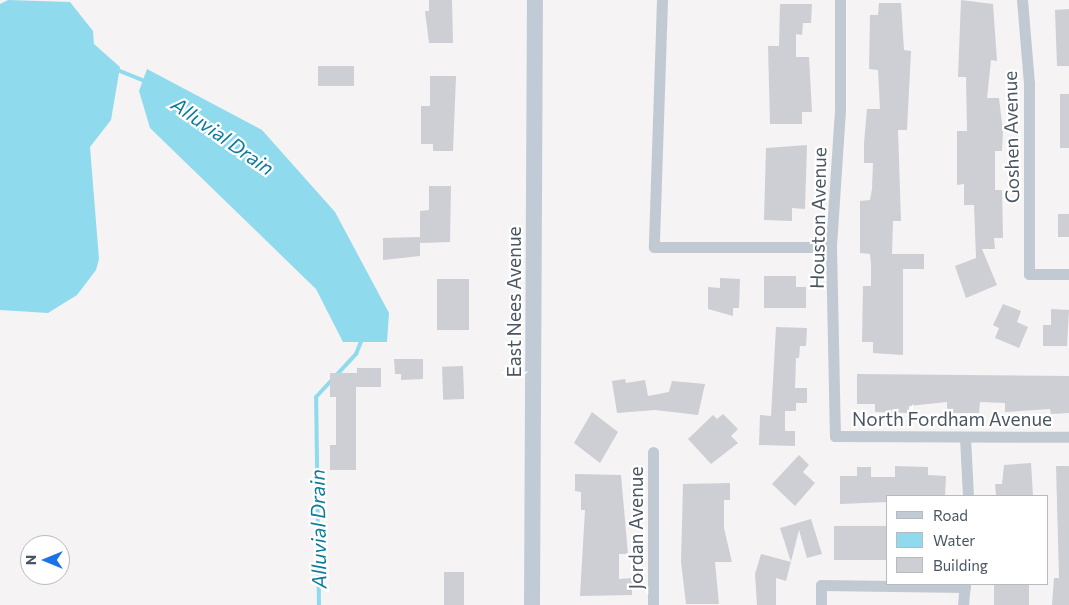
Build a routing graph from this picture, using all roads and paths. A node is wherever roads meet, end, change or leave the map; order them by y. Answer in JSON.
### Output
{"nodes":[{"id":1,"x":535,"y":0,"type":"edge"},
{"id":2,"x":662,"y":0,"type":"edge"},
{"id":3,"x":840,"y":0,"type":"edge"},
{"id":4,"x":1022,"y":0,"type":"edge"},
{"id":5,"x":832,"y":247,"type":"junction"},
{"id":6,"x":1069,"y":274,"type":"edge"},
{"id":7,"x":835,"y":436,"type":"joint"},
{"id":8,"x":965,"y":437,"type":"junction"},
{"id":9,"x":1069,"y":437,"type":"edge"},
{"id":10,"x":653,"y":452,"type":"dead end"},
{"id":11,"x":968,"y":495,"type":"edge"},
{"id":12,"x":965,"y":585,"type":"edge"},
{"id":13,"x":532,"y":605,"type":"edge"},
{"id":14,"x":653,"y":605,"type":"edge"},
{"id":15,"x":821,"y":605,"type":"edge"},
{"id":16,"x":963,"y":605,"type":"edge"}],
"edges":[{"from":1,"to":13,"type":"main road","name":"East Nees Avenue"},
{"from":2,"to":5,"type":"street"},
{"from":3,"to":5,"type":"street","name":"Houston Avenue"},
{"from":4,"to":6,"type":"street","name":"Goshen Avenue"},
{"from":5,"to":7,"type":"street","name":"Houston Avenue"},
{"from":7,"to":8,"type":"street","name":"North Fordham Avenue"},
{"from":8,"to":9,"type":"street","name":"North Fordham Avenue"},
{"from":8,"to":11,"type":"street"},
{"from":10,"to":14,"type":"street","name":"Jordan Avenue"},
{"from":12,"to":15,"type":"street"},
{"from":12,"to":16,"type":"street"}]}
